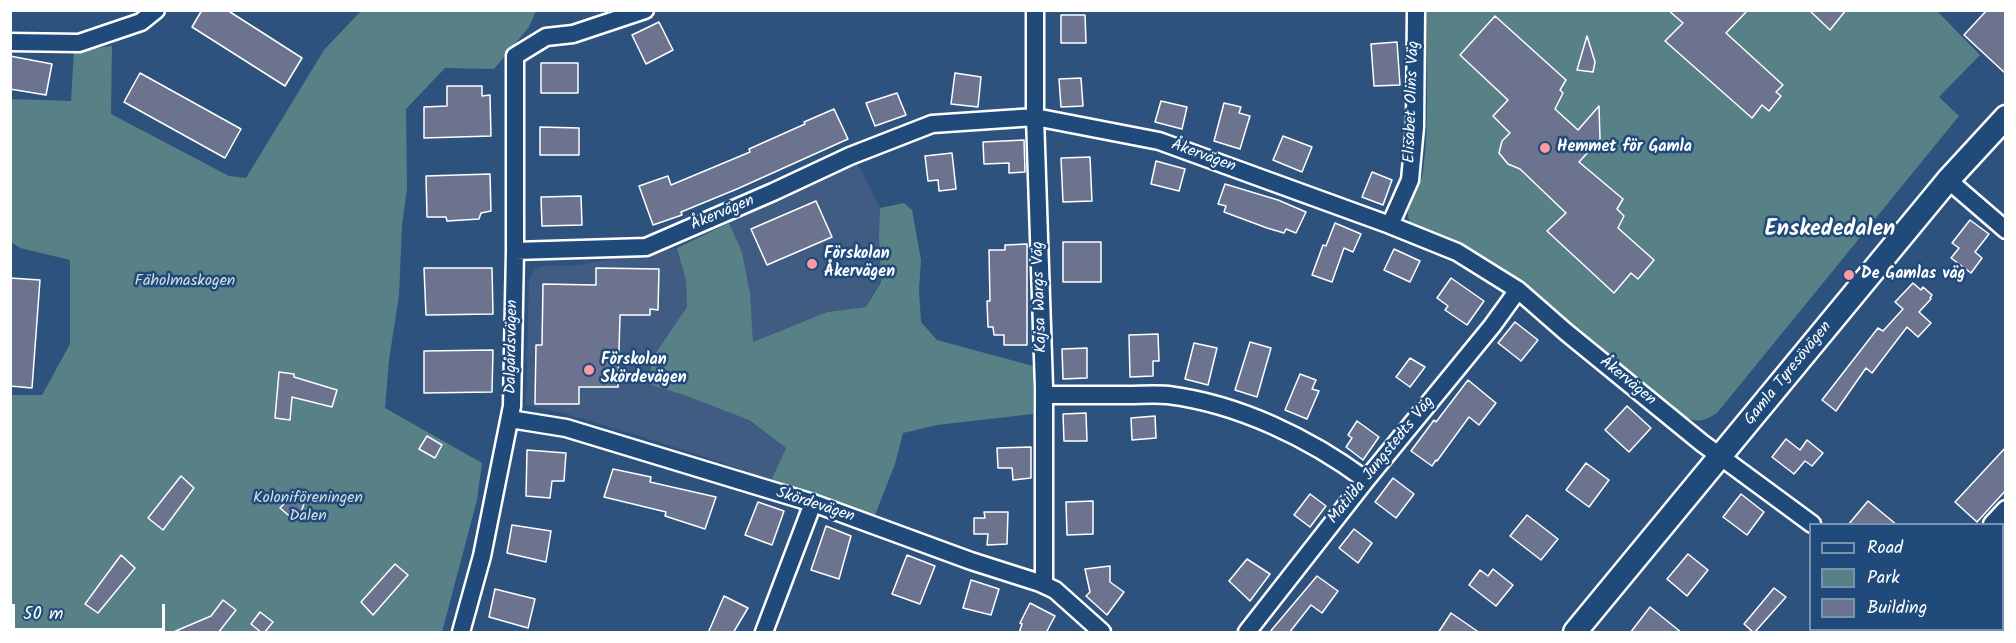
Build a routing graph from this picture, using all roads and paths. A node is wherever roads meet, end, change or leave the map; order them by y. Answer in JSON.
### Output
{"nodes":[{"id":1,"x":156,"y":10,"type":"edge"},
{"id":2,"x":645,"y":10,"type":"edge"},
{"id":3,"x":1035,"y":10,"type":"edge"},
{"id":4,"x":1416,"y":10,"type":"edge"},
{"id":5,"x":10,"y":42,"type":"edge"},
{"id":6,"x":1035,"y":117,"type":"junction"},
{"id":7,"x":2006,"y":117,"type":"edge"},
{"id":8,"x":1948,"y":180,"type":"junction"},
{"id":9,"x":1390,"y":225,"type":"junction"},
{"id":10,"x":2006,"y":230,"type":"edge"},
{"id":11,"x":515,"y":251,"type":"junction"},
{"id":12,"x":1518,"y":290,"type":"junction"},
{"id":13,"x":1044,"y":395,"type":"junction"},
{"id":14,"x":510,"y":419,"type":"junction"},
{"id":15,"x":1721,"y":456,"type":"junction"},
{"id":16,"x":1366,"y":480,"type":"junction"},
{"id":17,"x":813,"y":503,"type":"junction"},
{"id":18,"x":2006,"y":509,"type":"edge"},
{"id":19,"x":1809,"y":523,"type":"edge"},
{"id":20,"x":1994,"y":523,"type":"edge"},
{"id":21,"x":1044,"y":584,"type":"junction"},
{"id":22,"x":461,"y":633,"type":"edge"},
{"id":23,"x":764,"y":633,"type":"edge"},
{"id":24,"x":1102,"y":633,"type":"edge"},
{"id":25,"x":1247,"y":633,"type":"edge"},
{"id":26,"x":1575,"y":633,"type":"edge"}],
"edges":[{"from":1,"to":5,"type":"street"},
{"from":2,"to":11,"type":"street","name":"Dalgårdsvägen"},
{"from":3,"to":6,"type":"street","name":"Kajsa Wargs Väg"},
{"from":4,"to":9,"type":"street","name":"Elisabet Olins Väg"},
{"from":6,"to":9,"type":"street","name":"Åkervägen"},
{"from":6,"to":11,"type":"street","name":"Åkervägen"},
{"from":6,"to":13,"type":"street","name":"Kajsa Wargs Väg"},
{"from":7,"to":8,"type":"street","name":"Gamla Tyresövägen"},
{"from":8,"to":10,"type":"street"},
{"from":8,"to":15,"type":"street","name":"Gamla Tyresövägen"},
{"from":9,"to":12,"type":"street","name":"Åkervägen"},
{"from":11,"to":14,"type":"street","name":"Dalgårdsvägen"},
{"from":12,"to":15,"type":"street","name":"Åkervägen"},
{"from":12,"to":16,"type":"street","name":"Matilda Jungstedts Väg"},
{"from":13,"to":16,"type":"street"},
{"from":13,"to":21,"type":"street","name":"Kajsa Wargs Väg"},
{"from":14,"to":17,"type":"street","name":"Skördevägen"},
{"from":14,"to":22,"type":"street","name":"Dalgårdsvägen"},
{"from":15,"to":19,"type":"street","name":"Åkervägen"},
{"from":15,"to":26,"type":"street","name":"Gamla Tyresövägen"},
{"from":16,"to":25,"type":"street","name":"Matilda Jungstedts Väg"},
{"from":17,"to":21,"type":"street","name":"Skördevägen"},
{"from":17,"to":23,"type":"street"},
{"from":18,"to":20,"type":"street"},
{"from":21,"to":24,"type":"street","name":"Skördevägen"}]}
